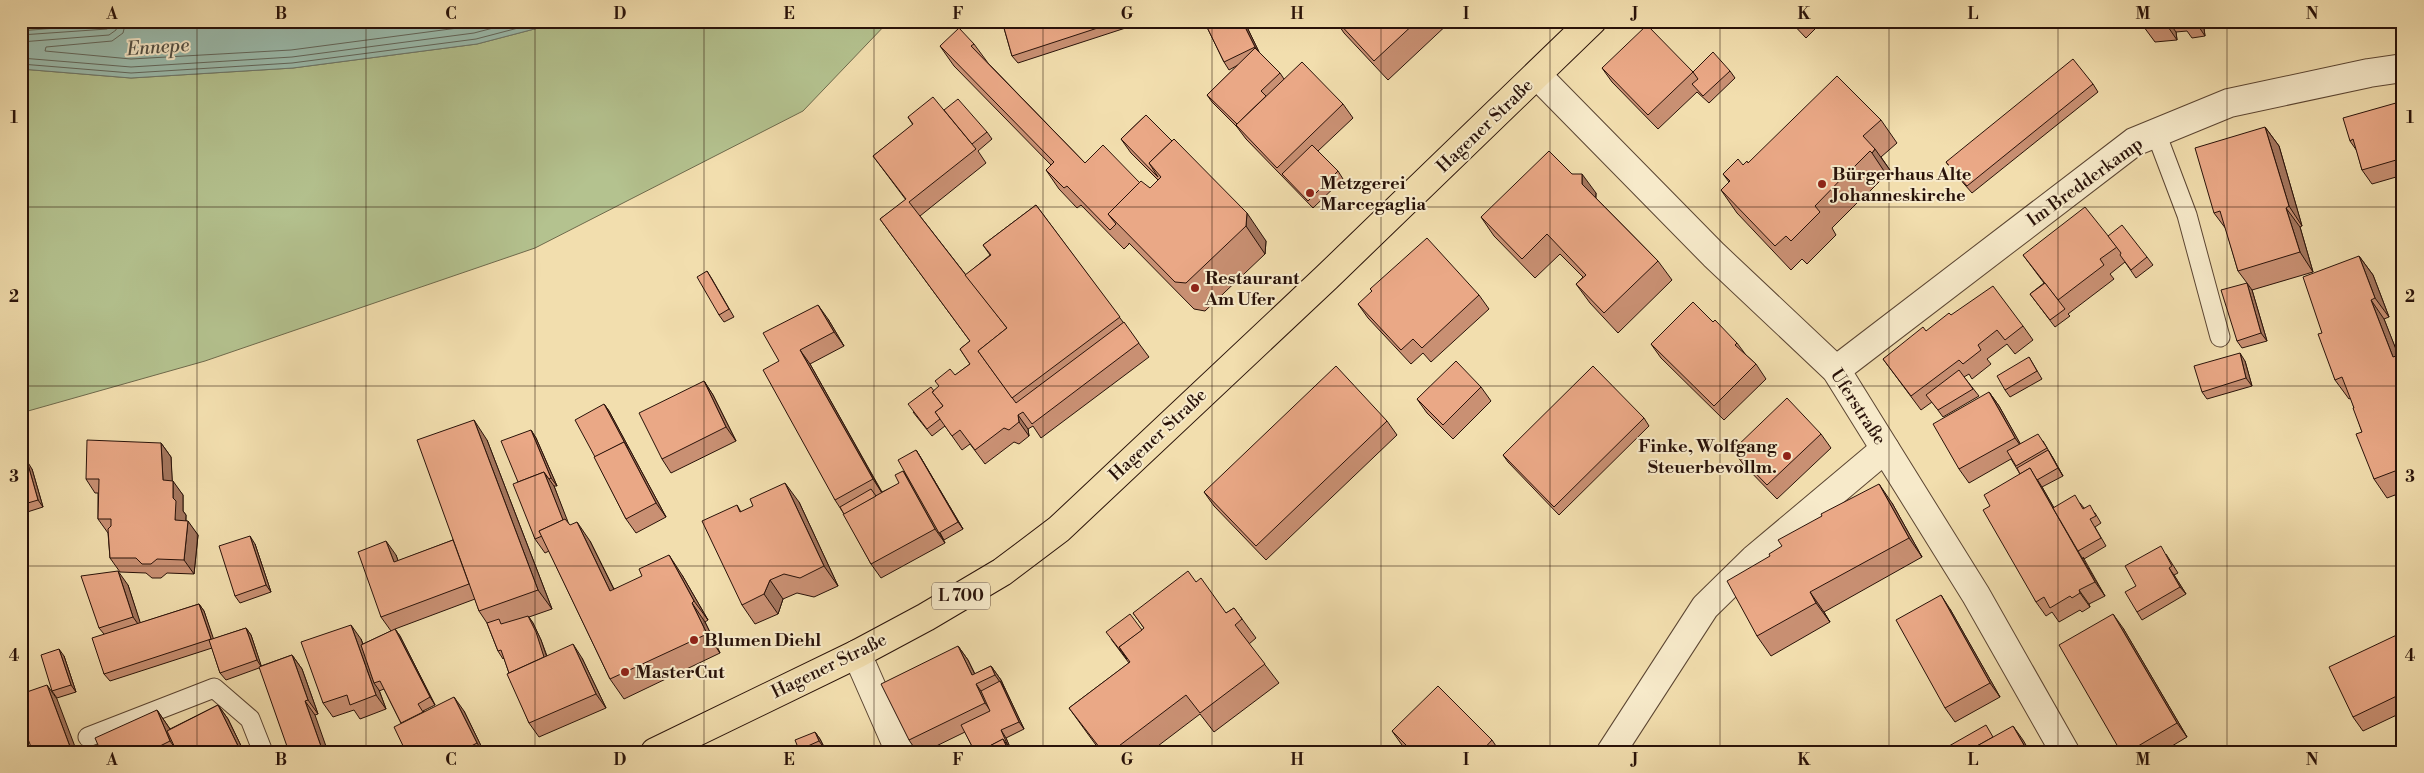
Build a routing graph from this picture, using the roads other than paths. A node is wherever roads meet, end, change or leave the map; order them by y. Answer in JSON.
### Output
{"nodes":[{"id":1,"x":1592,"y":21,"type":"edge"},
{"id":2,"x":2403,"y":68,"type":"edge"},
{"id":3,"x":1538,"y":76,"type":"junction"},
{"id":4,"x":2156,"y":133,"type":"junction"},
{"id":5,"x":2220,"y":337,"type":"dead end"},
{"id":6,"x":1836,"y":370,"type":"junction"},
{"id":7,"x":1885,"y":449,"type":"junction"},
{"id":8,"x":857,"y":654,"type":"junction"},
{"id":9,"x":88,"y":737,"type":"dead end"},
{"id":10,"x":263,"y":752,"type":"edge"},
{"id":11,"x":655,"y":752,"type":"edge"},
{"id":12,"x":900,"y":752,"type":"edge"},
{"id":13,"x":1611,"y":752,"type":"edge"},
{"id":14,"x":2065,"y":752,"type":"edge"}],
"edges":[{"from":1,"to":3,"type":"main road","name":"Hagener Straße","number":"L 700"},
{"from":2,"to":4,"type":"street","name":"Im Bredderkamp"},
{"from":3,"to":6,"type":"street","name":"Uferstraße"},
{"from":3,"to":8,"type":"main road","name":"Hagener Straße","number":"L 700"},
{"from":4,"to":5,"type":"lane"},
{"from":4,"to":6,"type":"street","name":"Im Bredderkamp"},
{"from":6,"to":7,"type":"street","name":"Uferstraße"},
{"from":7,"to":13,"type":"street"},
{"from":7,"to":14,"type":"street","name":"Uferstraße"},
{"from":8,"to":11,"type":"main road","name":"Hagener Straße","number":"L 700"},
{"from":8,"to":12,"type":"street"},
{"from":9,"to":10,"type":"lane"}]}
